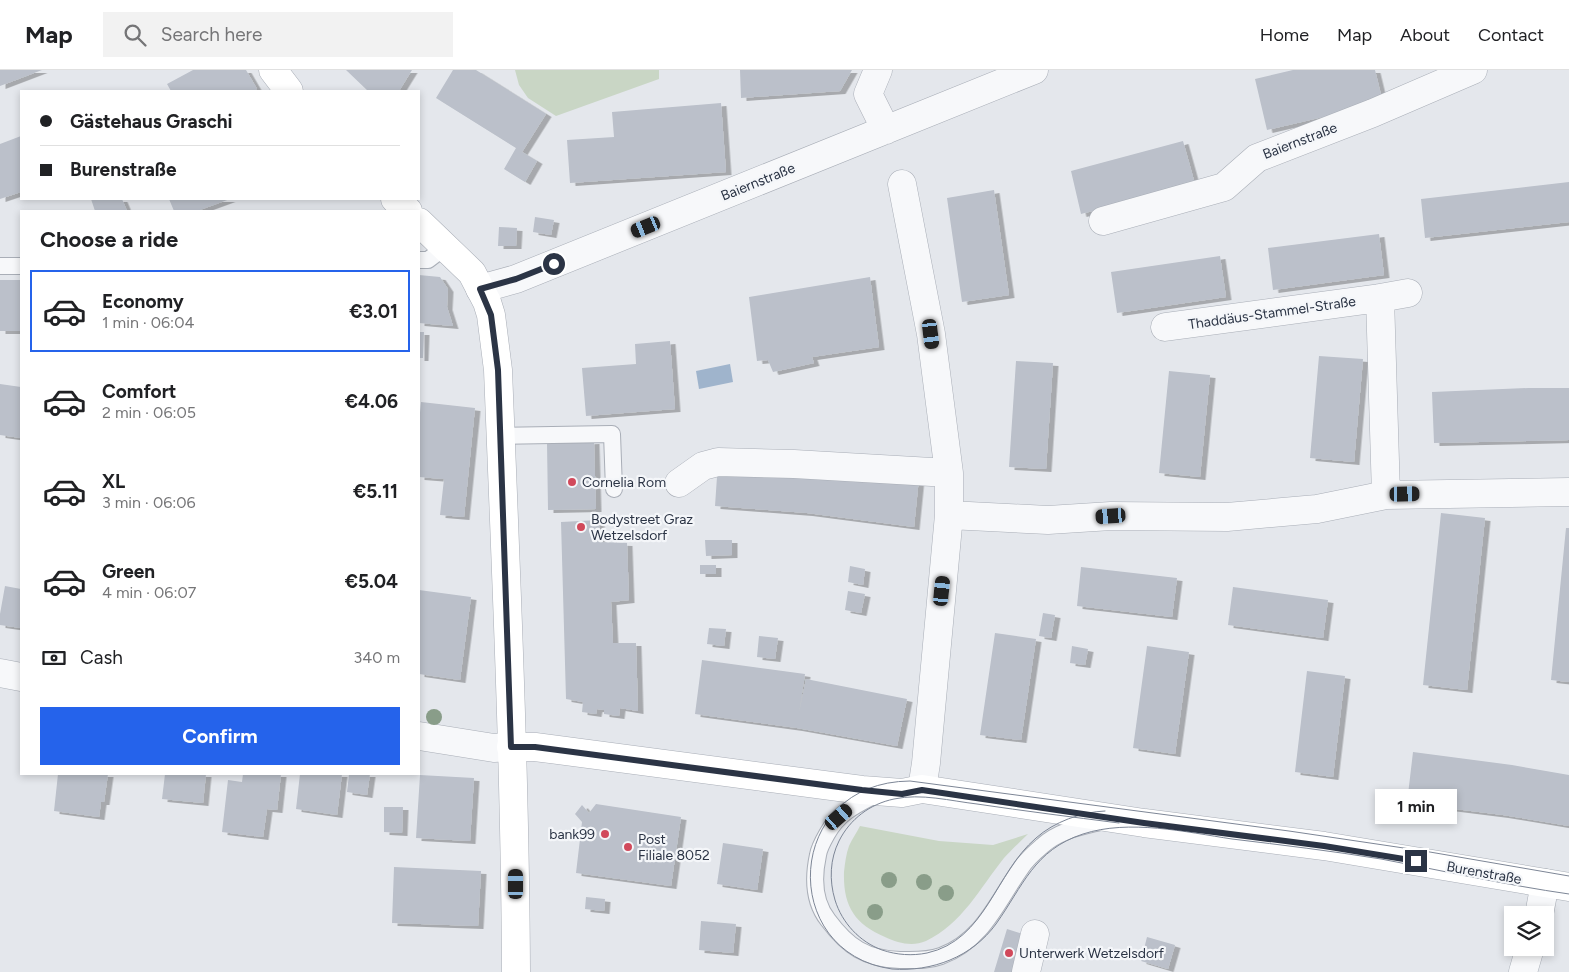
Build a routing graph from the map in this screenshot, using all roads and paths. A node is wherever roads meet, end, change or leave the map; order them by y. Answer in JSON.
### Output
{"nodes":[{"id":1,"x":273,"y":70,"type":"edge"},
{"id":2,"x":878,"y":70,"type":"edge"},
{"id":3,"x":1034,"y":70,"type":"edge"},
{"id":4,"x":1473,"y":70,"type":"edge"},
{"id":5,"x":288,"y":90,"type":"edge"},
{"id":6,"x":886,"y":130,"type":"junction"},
{"id":7,"x":902,"y":184,"type":"dead end"},
{"id":8,"x":396,"y":200,"type":"edge"},
{"id":9,"x":407,"y":210,"type":"edge"},
{"id":10,"x":1103,"y":221,"type":"dead end"},
{"id":11,"x":420,"y":223,"type":"edge"},
{"id":12,"x":445,"y":247,"type":"junction"},
{"id":13,"x":420,"y":260,"type":"edge"},
{"id":14,"x":0,"y":266,"type":"edge"},
{"id":15,"x":20,"y":266,"type":"edge"},
{"id":16,"x":480,"y":289,"type":"junction"},
{"id":17,"x":1408,"y":292,"type":"dead end"},
{"id":18,"x":1380,"y":298,"type":"junction"},
{"id":19,"x":1165,"y":327,"type":"dead end"},
{"id":20,"x":500,"y":436,"type":"junction"},
{"id":21,"x":949,"y":473,"type":"junction"},
{"id":22,"x":679,"y":483,"type":"dead end"},
{"id":23,"x":614,"y":489,"type":"dead end"},
{"id":24,"x":1569,"y":492,"type":"edge"},
{"id":25,"x":1386,"y":495,"type":"junction"},
{"id":26,"x":949,"y":515,"type":"junction"},
{"id":27,"x":0,"y":673,"type":"edge"},
{"id":28,"x":20,"y":677,"type":"edge"},
{"id":29,"x":420,"y":736,"type":"edge"},
{"id":30,"x":511,"y":747,"type":"junction"},
{"id":31,"x":922,"y":790,"type":"junction"},
{"id":32,"x":883,"y":791,"type":"junction"},
{"id":33,"x":1117,"y":818,"type":"junction"},
{"id":34,"x":1557,"y":885,"type":"edge"},
{"id":35,"x":1544,"y":906,"type":"edge"},
{"id":36,"x":1035,"y":934,"type":"dead end"},
{"id":37,"x":1528,"y":956,"type":"edge"},
{"id":38,"x":516,"y":972,"type":"edge"},
{"id":39,"x":1026,"y":972,"type":"edge"},
{"id":40,"x":1523,"y":972,"type":"edge"}],
"edges":[{"from":1,"to":5,"type":"street"},
{"from":2,"to":6,"type":"street"},
{"from":3,"to":6,"type":"street","name":"Baiernstraße"},
{"from":4,"to":10,"type":"street","name":"Baiernstraße"},
{"from":6,"to":16,"type":"street","name":"Baiernstraße"},
{"from":7,"to":21,"type":"street"},
{"from":8,"to":9,"type":"street"},
{"from":11,"to":12,"type":"street"},
{"from":12,"to":13,"type":"lane"},
{"from":12,"to":16,"type":"street"},
{"from":14,"to":15,"type":"lane"},
{"from":16,"to":20,"type":"street"},
{"from":17,"to":18,"type":"street","name":"Thaddäus-Stammel-Straße"},
{"from":18,"to":19,"type":"street","name":"Thaddäus-Stammel-Straße"},
{"from":18,"to":25,"type":"street"},
{"from":20,"to":23,"type":"lane"},
{"from":20,"to":30,"type":"street"},
{"from":21,"to":22,"type":"street"},
{"from":21,"to":26,"type":"street"},
{"from":24,"to":25,"type":"street"},
{"from":25,"to":26,"type":"street"},
{"from":26,"to":31,"type":"street"},
{"from":27,"to":28,"type":"street"},
{"from":29,"to":30,"type":"street","name":"Burenstraße"},
{"from":30,"to":32,"type":"street","name":"Burenstraße"},
{"from":30,"to":38,"type":"street"},
{"from":31,"to":32,"type":"street","name":"Burenstraße"},
{"from":31,"to":33,"type":"street","name":"Burenstraße"},
{"from":32,"to":33,"type":"lane"},
{"from":33,"to":34,"type":"street","name":"Burenstraße"},
{"from":34,"to":35,"type":"street"},
{"from":36,"to":39,"type":"street"},
{"from":37,"to":40,"type":"street"}]}
